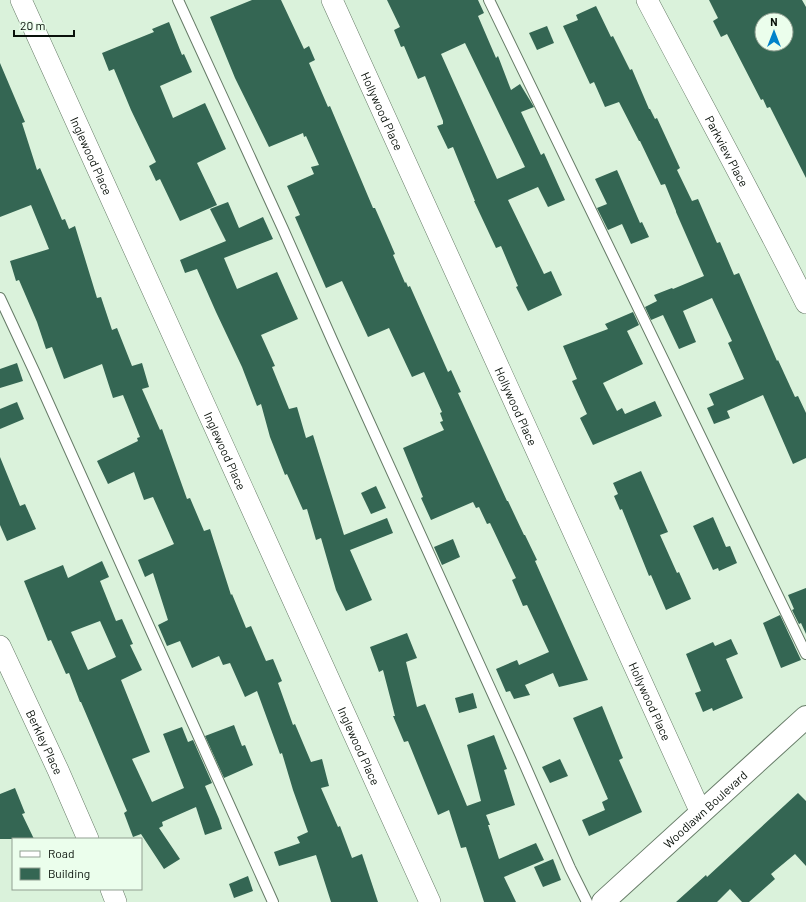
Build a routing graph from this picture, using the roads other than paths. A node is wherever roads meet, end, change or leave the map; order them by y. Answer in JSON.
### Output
{"nodes":[{"id":1,"x":21,"y":0,"type":"edge"},
{"id":2,"x":178,"y":0,"type":"edge"},
{"id":3,"x":332,"y":0,"type":"edge"},
{"id":4,"x":489,"y":0,"type":"edge"},
{"id":5,"x":647,"y":0,"type":"edge"},
{"id":6,"x":0,"y":298,"type":"edge"},
{"id":7,"x":806,"y":303,"type":"edge"},
{"id":8,"x":0,"y":646,"type":"edge"},
{"id":9,"x":806,"y":654,"type":"edge"},
{"id":10,"x":806,"y":717,"type":"edge"},
{"id":11,"x":701,"y":812,"type":"junction"},
{"id":12,"x":88,"y":838,"type":"edge"},
{"id":13,"x":110,"y":890,"type":"edge"},
{"id":14,"x":116,"y":902,"type":"edge"},
{"id":15,"x":274,"y":902,"type":"edge"},
{"id":16,"x":430,"y":902,"type":"edge"},
{"id":17,"x":587,"y":902,"type":"edge"},
{"id":18,"x":603,"y":902,"type":"edge"}],
"edges":[{"from":1,"to":16,"type":"street","name":"Inglewood Place"},
{"from":2,"to":17,"type":"lane"},
{"from":3,"to":11,"type":"street","name":"Hollywood Place"},
{"from":4,"to":9,"type":"lane"},
{"from":5,"to":7,"type":"street","name":"Parkview Place"},
{"from":6,"to":15,"type":"lane"},
{"from":8,"to":12,"type":"street","name":"Berkley Place"},
{"from":10,"to":11,"type":"street","name":"Woodlawn Boulevard"},
{"from":11,"to":18,"type":"street","name":"Woodlawn Boulevard"},
{"from":13,"to":14,"type":"street"}]}
